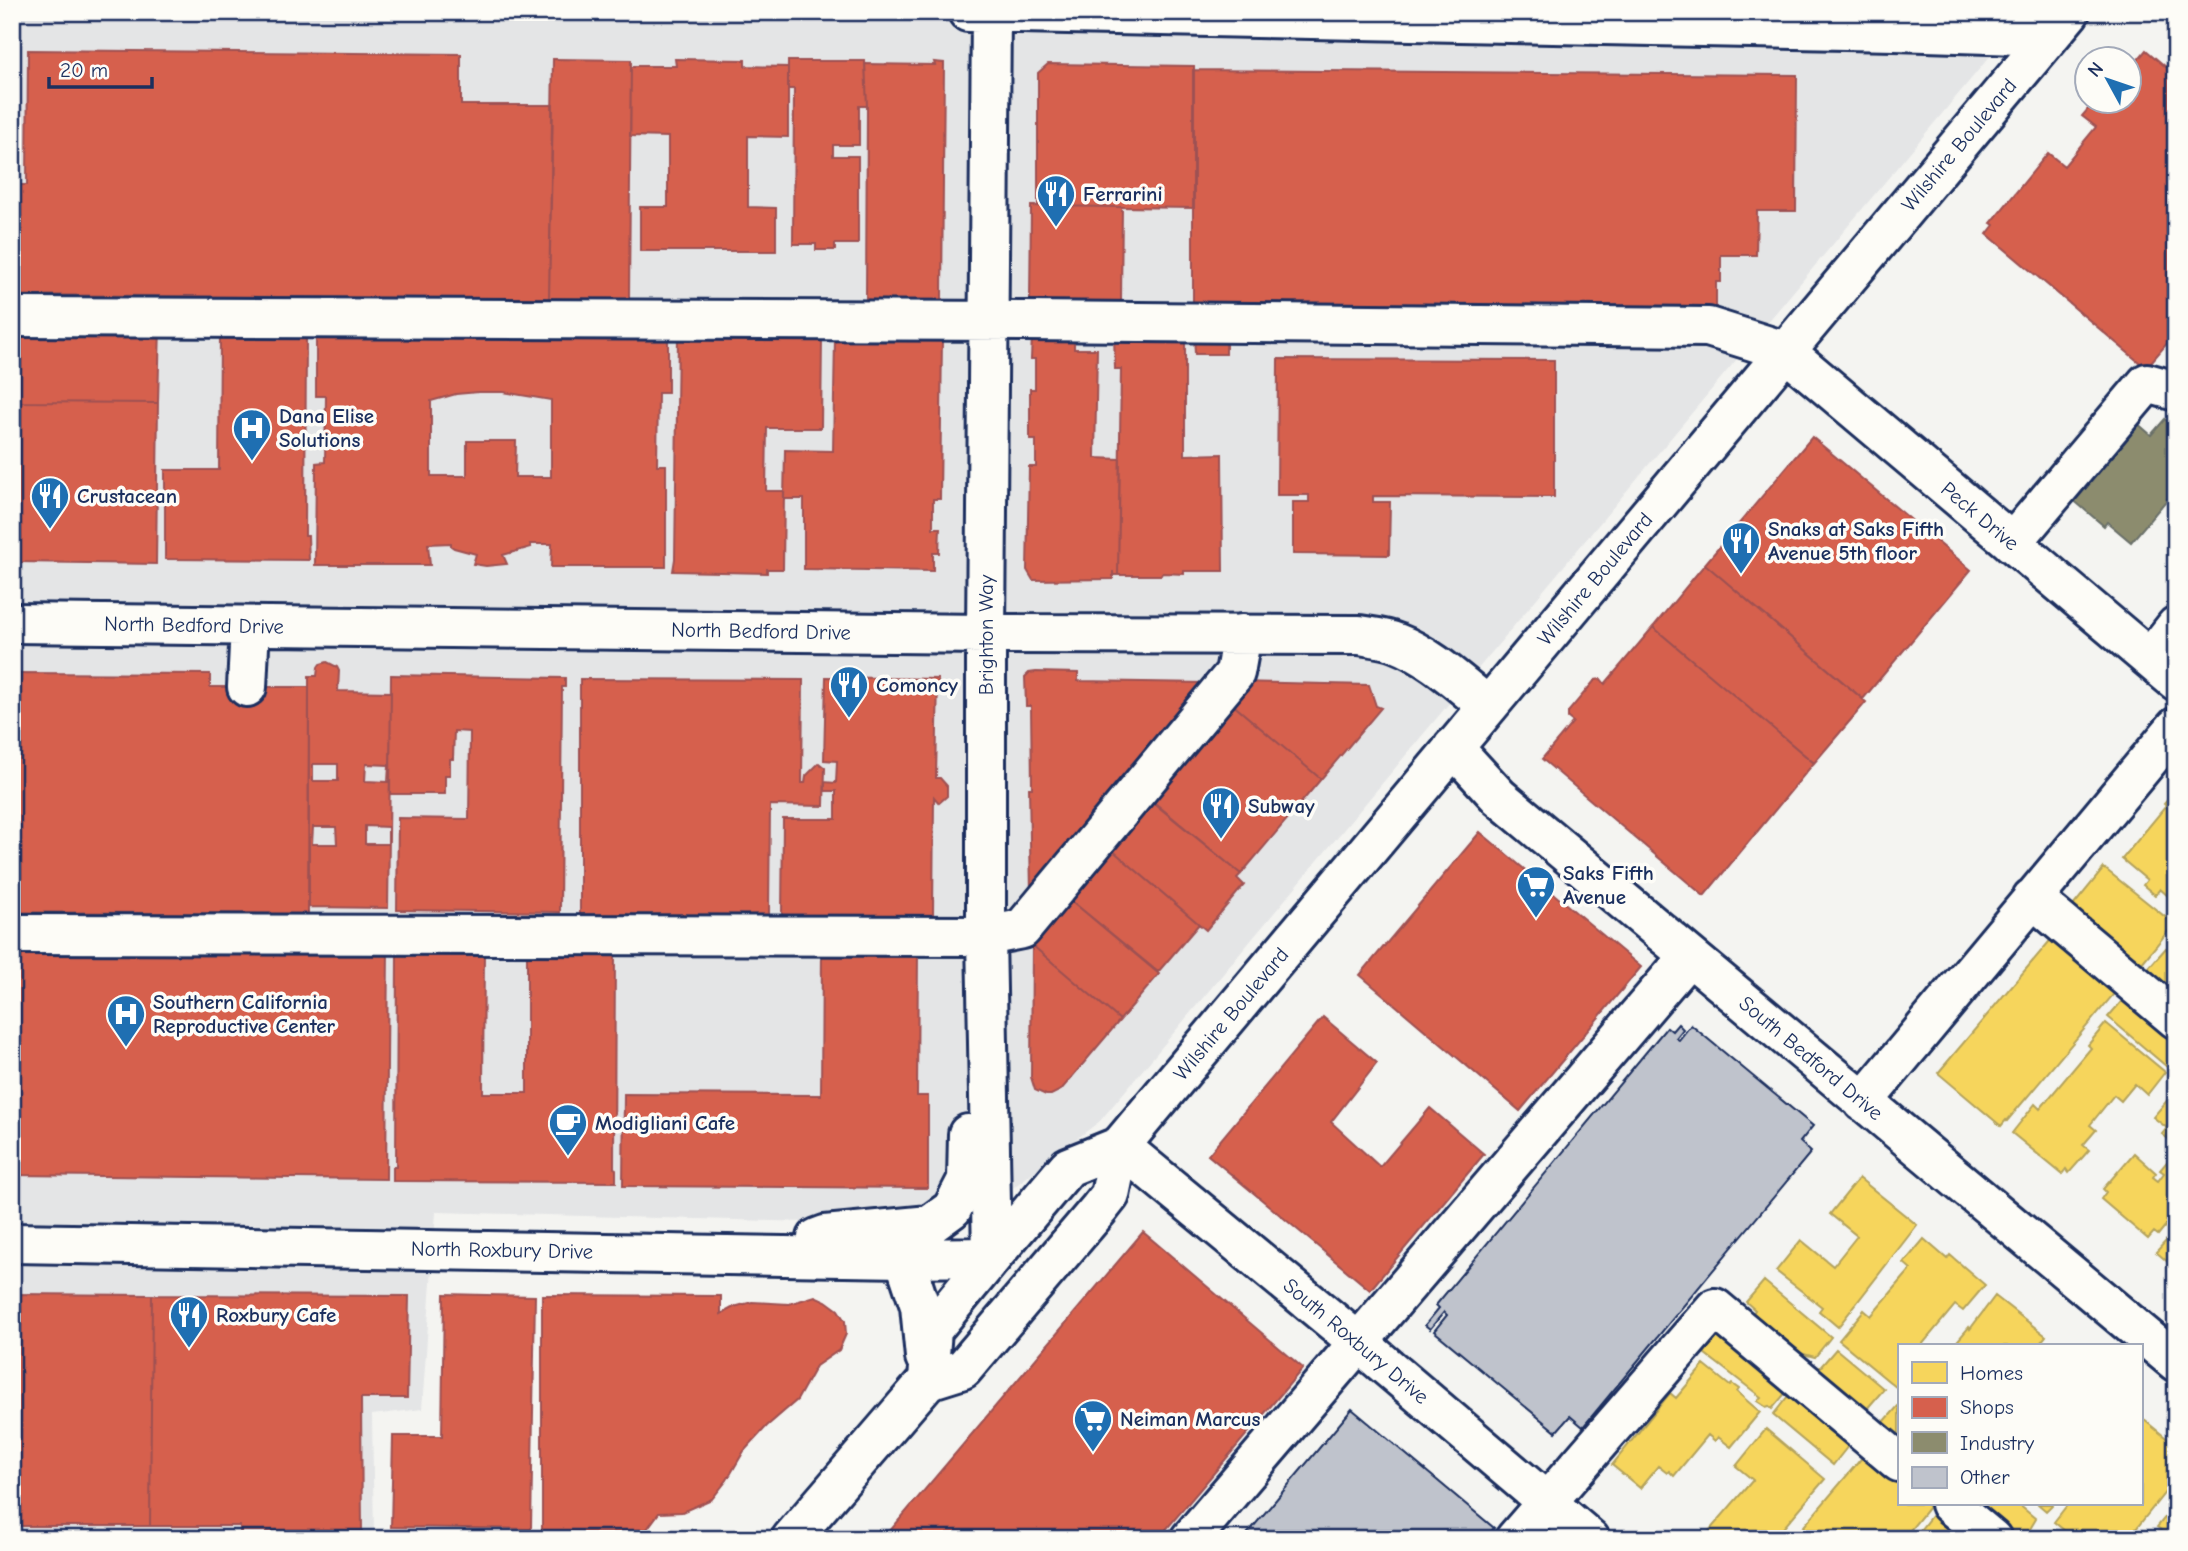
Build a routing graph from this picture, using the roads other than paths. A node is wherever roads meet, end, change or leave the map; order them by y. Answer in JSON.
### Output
{"nodes":[{"id":1,"x":968,"y":12,"type":"edge"},
{"id":2,"x":991,"y":12,"type":"edge"},
{"id":3,"x":1603,"y":19,"type":"edge"},
{"id":4,"x":2056,"y":20,"type":"edge"},
{"id":5,"x":12,"y":317,"type":"edge"},
{"id":6,"x":988,"y":321,"type":"junction"},
{"id":7,"x":1785,"y":351,"type":"junction"},
{"id":8,"x":2176,"y":391,"type":"edge"},
{"id":9,"x":2012,"y":543,"type":"junction"},
{"id":10,"x":12,"y":623,"type":"edge"},
{"id":11,"x":250,"y":625,"type":"junction"},
{"id":12,"x":2176,"y":626,"type":"edge"},
{"id":13,"x":986,"y":634,"type":"junction"},
{"id":14,"x":1242,"y":634,"type":"junction"},
{"id":15,"x":2163,"y":670,"type":"edge"},
{"id":16,"x":247,"y":687,"type":"dead end"},
{"id":17,"x":1488,"y":706,"type":"junction"},
{"id":18,"x":2176,"y":727,"type":"edge"},
{"id":19,"x":1453,"y":747,"type":"junction"},
{"id":20,"x":2032,"y":898,"type":"junction"},
{"id":21,"x":12,"y":933,"type":"edge"},
{"id":22,"x":986,"y":940,"type":"junction"},
{"id":23,"x":1689,"y":956,"type":"junction"},
{"id":24,"x":2176,"y":1019,"type":"edge"},
{"id":25,"x":1863,"y":1102,"type":"junction"},
{"id":26,"x":1120,"y":1146,"type":"junction"},
{"id":27,"x":12,"y":1242,"type":"edge"},
{"id":28,"x":778,"y":1255,"type":"junction"},
{"id":29,"x":992,"y":1257,"type":"junction"},
{"id":30,"x":904,"y":1258,"type":"junction"},
{"id":31,"x":1358,"y":1342,"type":"junction"},
{"id":32,"x":2176,"y":1362,"type":"edge"},
{"id":33,"x":928,"y":1380,"type":"junction"},
{"id":34,"x":1898,"y":1461,"type":"edge"},
{"id":35,"x":1546,"y":1502,"type":"junction"},
{"id":36,"x":1952,"y":1506,"type":"edge"},
{"id":37,"x":791,"y":1539,"type":"edge"},
{"id":38,"x":1190,"y":1539,"type":"edge"},
{"id":39,"x":1515,"y":1539,"type":"edge"},
{"id":40,"x":1590,"y":1539,"type":"edge"},
{"id":41,"x":1992,"y":1539,"type":"edge"}],
"edges":[{"from":1,"to":2,"type":"street"},
{"from":2,"to":3,"type":"street"},
{"from":2,"to":6,"type":"street","name":"Brighton Way"},
{"from":3,"to":4,"type":"street"},
{"from":4,"to":7,"type":"street","name":"Wilshire Boulevard"},
{"from":5,"to":6,"type":"street"},
{"from":6,"to":7,"type":"street"},
{"from":6,"to":13,"type":"street","name":"Brighton Way"},
{"from":7,"to":9,"type":"street","name":"Peck Drive"},
{"from":7,"to":17,"type":"street","name":"Wilshire Boulevard"},
{"from":8,"to":9,"type":"street"},
{"from":9,"to":15,"type":"street","name":"Peck Drive"},
{"from":10,"to":11,"type":"street","name":"North Bedford Drive"},
{"from":11,"to":13,"type":"street","name":"North Bedford Drive"},
{"from":11,"to":16,"type":"street"},
{"from":12,"to":15,"type":"street"},
{"from":13,"to":14,"type":"street","name":"North Bedford Drive"},
{"from":13,"to":22,"type":"street","name":"Brighton Way"},
{"from":14,"to":17,"type":"street","name":"North Bedford Drive"},
{"from":14,"to":22,"type":"street"},
{"from":17,"to":19,"type":"street","name":"Wilshire Boulevard"},
{"from":18,"to":20,"type":"street"},
{"from":19,"to":23,"type":"street","name":"South Bedford Drive"},
{"from":19,"to":26,"type":"street","name":"Wilshire Boulevard"},
{"from":20,"to":24,"type":"street"},
{"from":20,"to":25,"type":"street"},
{"from":21,"to":22,"type":"street"},
{"from":22,"to":28,"type":"street"},
{"from":22,"to":29,"type":"street","name":"Brighton Way"},
{"from":23,"to":25,"type":"street","name":"South Bedford Drive"},
{"from":23,"to":31,"type":"street"},
{"from":25,"to":32,"type":"street","name":"South Bedford Drive"},
{"from":26,"to":29,"type":"street","name":"Wilshire Boulevard"},
{"from":26,"to":31,"type":"street","name":"South Roxbury Drive"},
{"from":26,"to":33,"type":"street","name":"Wilshire Boulevard"},
{"from":27,"to":28,"type":"street","name":"North Roxbury Drive"},
{"from":28,"to":30,"type":"street","name":"North Roxbury Drive"},
{"from":29,"to":30,"type":"street","name":"North Roxbury Drive"},
{"from":29,"to":33,"type":"street","name":"Wilshire Boulevard"},
{"from":30,"to":33,"type":"street"},
{"from":31,"to":35,"type":"street","name":"South Roxbury Drive"},
{"from":31,"to":38,"type":"street"},
{"from":33,"to":37,"type":"street"},
{"from":34,"to":35,"type":"street"},
{"from":35,"to":39,"type":"street"},
{"from":35,"to":40,"type":"street","name":"South Roxbury Drive"},
{"from":36,"to":41,"type":"street"}]}
